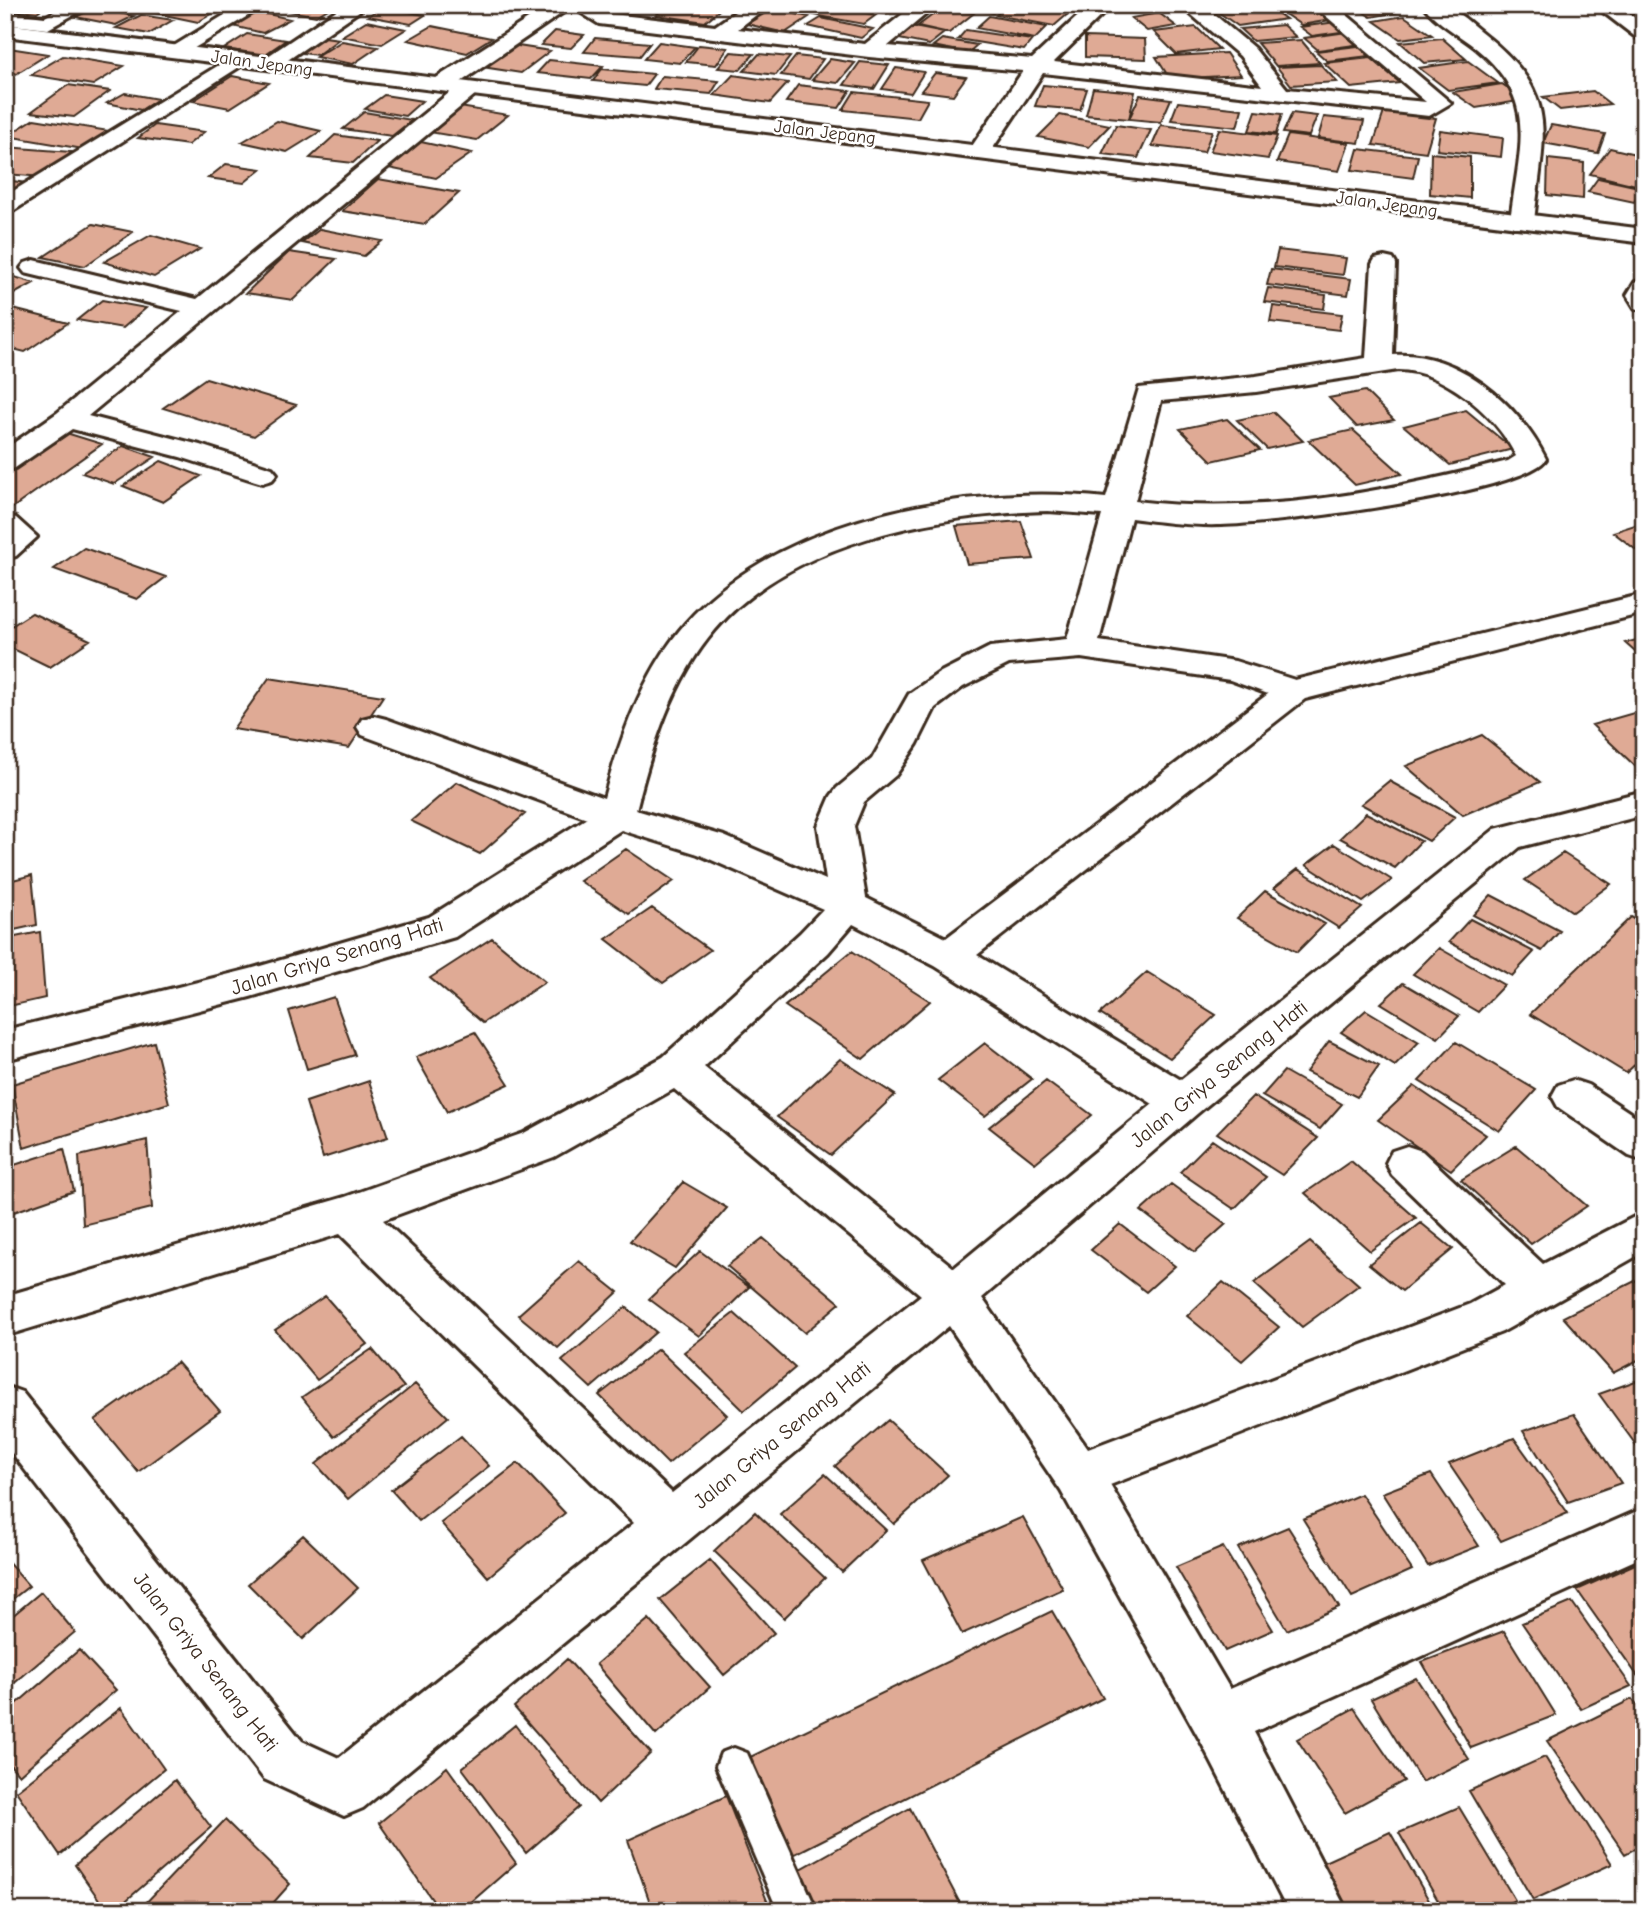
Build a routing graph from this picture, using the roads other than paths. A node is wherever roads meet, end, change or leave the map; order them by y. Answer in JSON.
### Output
{"nodes":[{"id":1,"x":81,"y":5,"type":"edge"},
{"id":2,"x":256,"y":5,"type":"edge"},
{"id":3,"x":358,"y":5,"type":"edge"},
{"id":4,"x":564,"y":5,"type":"edge"},
{"id":5,"x":594,"y":5,"type":"edge"},
{"id":6,"x":759,"y":5,"type":"edge"},
{"id":7,"x":927,"y":5,"type":"edge"},
{"id":8,"x":1102,"y":5,"type":"edge"},
{"id":9,"x":1190,"y":5,"type":"edge"},
{"id":10,"x":1323,"y":5,"type":"edge"},
{"id":11,"x":1433,"y":5,"type":"edge"},
{"id":12,"x":1612,"y":11,"type":"edge"},
{"id":13,"x":1644,"y":16,"type":"edge"},
{"id":14,"x":5,"y":18,"type":"edge"},
{"id":15,"x":17,"y":32,"type":"edge"},
{"id":16,"x":717,"y":34,"type":"junction"},
{"id":17,"x":1644,"y":34,"type":"edge"},
{"id":18,"x":5,"y":45,"type":"edge"},
{"id":19,"x":869,"y":51,"type":"junction"},
{"id":20,"x":174,"y":52,"type":"junction"},
{"id":21,"x":237,"y":60,"type":"junction"},
{"id":22,"x":269,"y":64,"type":"junction"},
{"id":23,"x":1037,"y":66,"type":"junction"},
{"id":24,"x":441,"y":85,"type":"junction"},
{"id":25,"x":468,"y":89,"type":"junction"},
{"id":26,"x":1280,"y":95,"type":"junction"},
{"id":27,"x":979,"y":152,"type":"junction"},
{"id":28,"x":5,"y":205,"type":"edge"},
{"id":29,"x":1522,"y":222,"type":"junction"},
{"id":30,"x":1644,"y":236,"type":"edge"},
{"id":31,"x":1384,"y":264,"type":"dead end"},
{"id":32,"x":34,"y":268,"type":"dead end"},
{"id":33,"x":1644,"y":287,"type":"edge"},
{"id":34,"x":1644,"y":303,"type":"edge"},
{"id":35,"x":202,"y":308,"type":"junction"},
{"id":36,"x":1378,"y":365,"type":"junction"},
{"id":37,"x":67,"y":419,"type":"junction"},
{"id":38,"x":5,"y":424,"type":"edge"},
{"id":39,"x":43,"y":437,"type":"junction"},
{"id":40,"x":5,"y":462,"type":"edge"},
{"id":41,"x":262,"y":474,"type":"dead end"},
{"id":42,"x":1120,"y":509,"type":"junction"},
{"id":43,"x":5,"y":524,"type":"edge"},
{"id":44,"x":5,"y":550,"type":"edge"},
{"id":45,"x":1644,"y":603,"type":"edge"},
{"id":46,"x":1081,"y":648,"type":"junction"},
{"id":47,"x":1293,"y":691,"type":"junction"},
{"id":48,"x":374,"y":727,"type":"dead end"},
{"id":49,"x":1644,"y":803,"type":"edge"},
{"id":50,"x":617,"y":816,"type":"junction"},
{"id":51,"x":848,"y":905,"type":"junction"},
{"id":52,"x":949,"y":956,"type":"junction"},
{"id":53,"x":5,"y":1045,"type":"edge"},
{"id":54,"x":677,"y":1068,"type":"junction"},
{"id":55,"x":1573,"y":1096,"type":"dead end"},
{"id":56,"x":1183,"y":1102,"type":"junction"},
{"id":57,"x":1644,"y":1144,"type":"edge"},
{"id":58,"x":1407,"y":1163,"type":"dead end"},
{"id":59,"x":348,"y":1214,"type":"junction"},
{"id":60,"x":1644,"y":1230,"type":"edge"},
{"id":61,"x":1540,"y":1289,"type":"junction"},
{"id":62,"x":954,"y":1295,"type":"junction"},
{"id":63,"x":5,"y":1316,"type":"edge"},
{"id":64,"x":5,"y":1407,"type":"edge"},
{"id":65,"x":1078,"y":1475,"type":"junction"},
{"id":66,"x":671,"y":1526,"type":"junction"},
{"id":67,"x":1644,"y":1531,"type":"edge"},
{"id":68,"x":1219,"y":1721,"type":"junction"},
{"id":69,"x":734,"y":1766,"type":"dead end"},
{"id":70,"x":798,"y":1911,"type":"edge"},
{"id":71,"x":1319,"y":1911,"type":"edge"}],
"edges":[{"from":1,"to":14,"type":"street"},
{"from":2,"to":20,"type":"street"},
{"from":3,"to":22,"type":"street"},
{"from":4,"to":24,"type":"street"},
{"from":5,"to":16,"type":"street"},
{"from":6,"to":16,"type":"street"},
{"from":7,"to":19,"type":"street"},
{"from":8,"to":23,"type":"street"},
{"from":9,"to":26,"type":"street"},
{"from":10,"to":26,"type":"street"},
{"from":11,"to":29,"type":"street"},
{"from":12,"to":13,"type":"street"},
{"from":12,"to":17,"type":"street"},
{"from":15,"to":18,"type":"street"},
{"from":15,"to":20,"type":"street","name":"Jalan Jepang"},
{"from":16,"to":19,"type":"street"},
{"from":19,"to":23,"type":"street"},
{"from":20,"to":21,"type":"street","name":"Jalan Jepang"},
{"from":21,"to":22,"type":"street","name":"Jalan Jepang"},
{"from":21,"to":28,"type":"street"},
{"from":22,"to":24,"type":"street","name":"Jalan Jepang"},
{"from":23,"to":26,"type":"street"},
{"from":23,"to":27,"type":"street"},
{"from":24,"to":25,"type":"street","name":"Jalan Jepang"},
{"from":25,"to":27,"type":"street","name":"Jalan Jepang"},
{"from":25,"to":35,"type":"street"},
{"from":27,"to":29,"type":"street","name":"Jalan Jepang"},
{"from":29,"to":30,"type":"street","name":"Jalan Jepang"},
{"from":31,"to":36,"type":"street"},
{"from":32,"to":35,"type":"street"},
{"from":33,"to":34,"type":"street"},
{"from":35,"to":37,"type":"street"},
{"from":36,"to":42,"type":"street"},
{"from":36,"to":42,"type":"street"},
{"from":37,"to":39,"type":"street"},
{"from":37,"to":41,"type":"street"},
{"from":38,"to":39,"type":"street"},
{"from":39,"to":40,"type":"street"},
{"from":42,"to":46,"type":"street"},
{"from":42,"to":50,"type":"street"},
{"from":43,"to":44,"type":"street"},
{"from":45,"to":47,"type":"street"},
{"from":46,"to":47,"type":"street"},
{"from":46,"to":51,"type":"street"},
{"from":47,"to":52,"type":"street"},
{"from":48,"to":50,"type":"street"},
{"from":49,"to":56,"type":"street","name":"Jalan Griya Senang Hati"},
{"from":50,"to":51,"type":"street"},
{"from":50,"to":53,"type":"street","name":"Jalan Griya Senang Hati"},
{"from":51,"to":52,"type":"street"},
{"from":51,"to":54,"type":"street"},
{"from":52,"to":56,"type":"street"},
{"from":54,"to":59,"type":"street"},
{"from":54,"to":62,"type":"street"},
{"from":55,"to":57,"type":"street"},
{"from":56,"to":62,"type":"street","name":"Jalan Griya Senang Hati"},
{"from":58,"to":61,"type":"street"},
{"from":59,"to":63,"type":"street"},
{"from":59,"to":66,"type":"street"},
{"from":60,"to":61,"type":"street"},
{"from":61,"to":65,"type":"street"},
{"from":62,"to":65,"type":"street"},
{"from":62,"to":66,"type":"street","name":"Jalan Griya Senang Hati"},
{"from":64,"to":66,"type":"street","name":"Jalan Griya Senang Hati"},
{"from":65,"to":68,"type":"street"},
{"from":67,"to":68,"type":"street"},
{"from":68,"to":71,"type":"street"},
{"from":69,"to":70,"type":"lane"}]}
